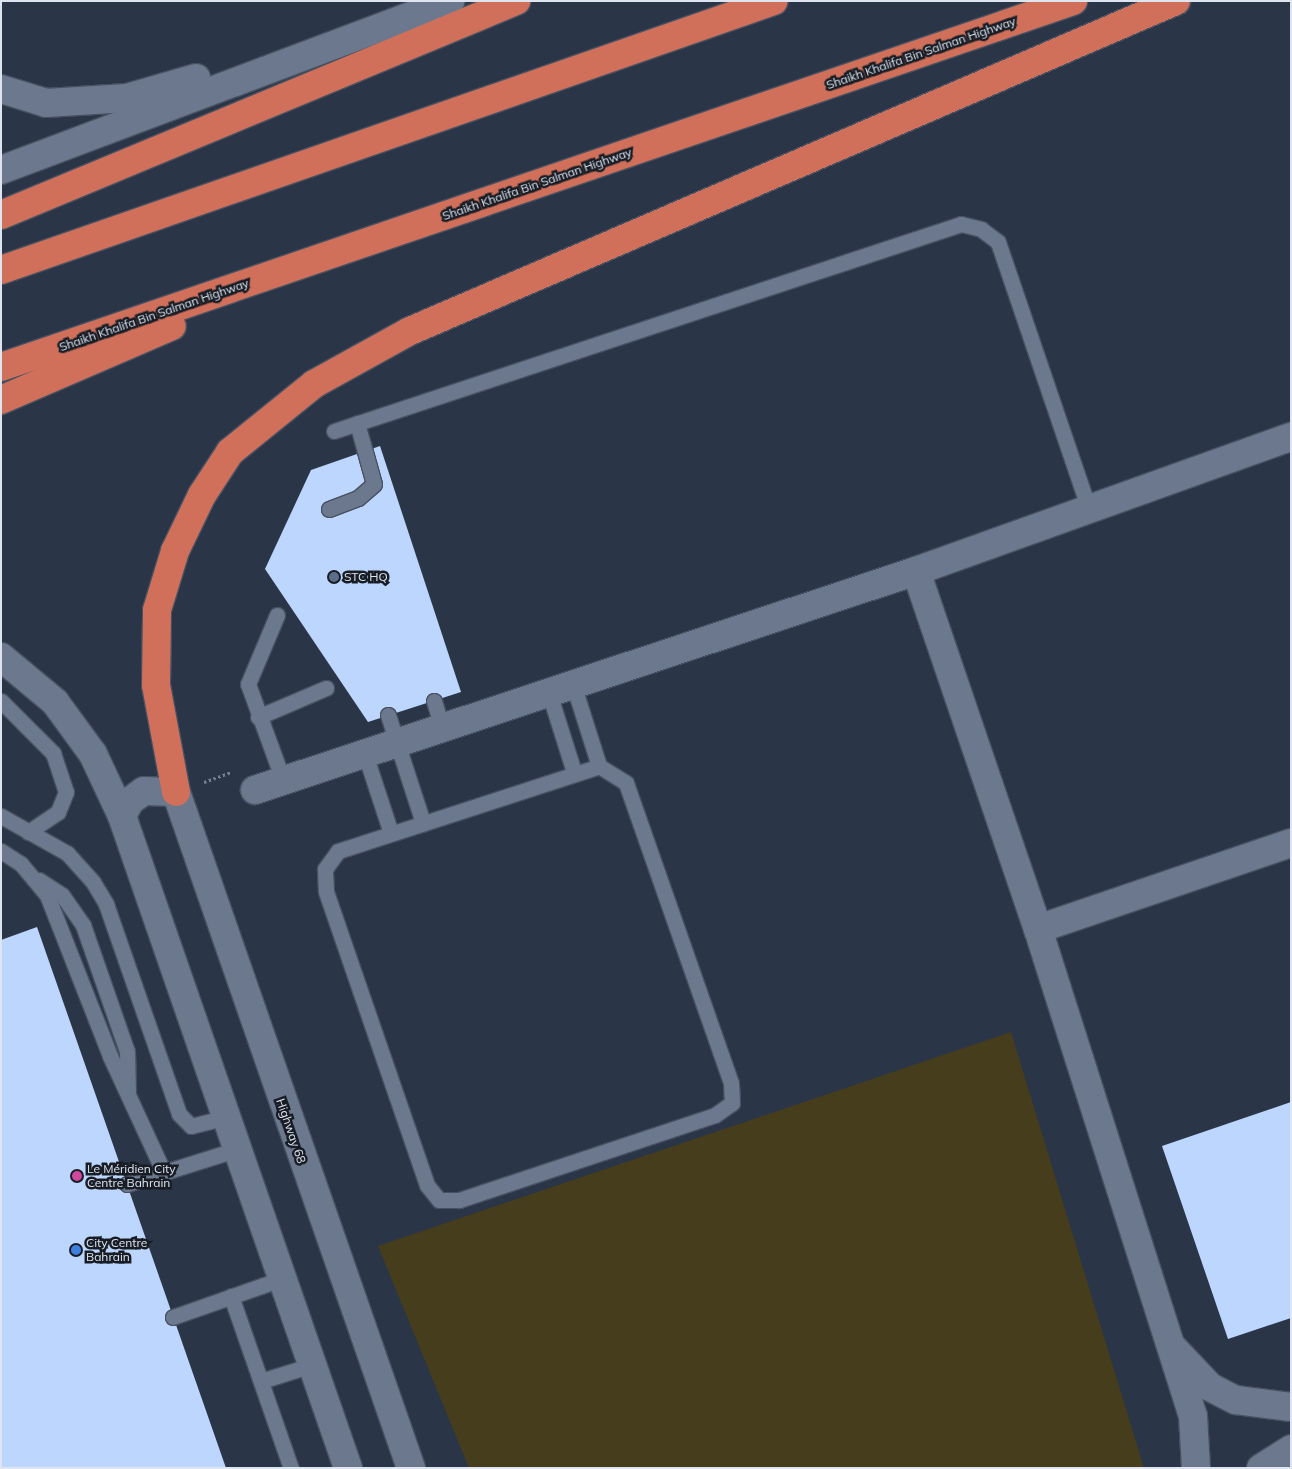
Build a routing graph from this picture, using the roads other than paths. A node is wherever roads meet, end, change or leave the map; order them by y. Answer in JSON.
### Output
{"nodes":[{"id":1,"x":450,"y":1,"type":"edge"},
{"id":2,"x":516,"y":1,"type":"edge"},
{"id":3,"x":774,"y":1,"type":"edge"},
{"id":4,"x":1073,"y":1,"type":"edge"},
{"id":5,"x":1176,"y":1,"type":"edge"},
{"id":6,"x":402,"y":18,"type":"junction"},
{"id":7,"x":1,"y":89,"type":"edge"},
{"id":8,"x":1,"y":170,"type":"edge"},
{"id":9,"x":1,"y":215,"type":"edge"},
{"id":10,"x":349,"y":248,"type":"junction"},
{"id":11,"x":1,"y":270,"type":"edge"},
{"id":12,"x":1,"y":367,"type":"edge"},
{"id":13,"x":1,"y":400,"type":"edge"},
{"id":14,"x":357,"y":424,"type":"junction"},
{"id":15,"x":334,"y":431,"type":"dead end"},
{"id":16,"x":1291,"y":437,"type":"edge"},
{"id":17,"x":329,"y":508,"type":"dead end"},
{"id":18,"x":1089,"y":510,"type":"junction"},
{"id":19,"x":916,"y":571,"type":"junction"},
{"id":20,"x":277,"y":615,"type":"dead end"},
{"id":21,"x":1,"y":657,"type":"edge"},
{"id":22,"x":326,"y":688,"type":"dead end"},
{"id":23,"x":562,"y":692,"type":"junction"},
{"id":24,"x":1,"y":701,"type":"edge"},
{"id":25,"x":434,"y":701,"type":"dead end"},
{"id":26,"x":388,"y":715,"type":"dead end"},
{"id":27,"x":258,"y":717,"type":"junction"},
{"id":28,"x":444,"y":730,"type":"junction"},
{"id":29,"x":397,"y":744,"type":"junction"},
{"id":30,"x":365,"y":754,"type":"junction"},
{"id":31,"x":600,"y":766,"type":"junction"},
{"id":32,"x":574,"y":772,"type":"junction"},
{"id":33,"x":284,"y":780,"type":"junction"},
{"id":34,"x":255,"y":790,"type":"road end"},
{"id":35,"x":176,"y":792,"type":"junction"},
{"id":36,"x":1,"y":816,"type":"edge"},
{"id":37,"x":122,"y":816,"type":"junction"},
{"id":38,"x":423,"y":823,"type":"junction"},
{"id":39,"x":28,"y":832,"type":"junction"},
{"id":40,"x":391,"y":833,"type":"junction"},
{"id":41,"x":1291,"y":843,"type":"edge"},
{"id":42,"x":1,"y":851,"type":"edge"},
{"id":43,"x":36,"y":879,"type":"junction"},
{"id":44,"x":1038,"y":929,"type":"junction"},
{"id":45,"x":128,"y":1090,"type":"junction"},
{"id":46,"x":223,"y":1118,"type":"junction"},
{"id":47,"x":235,"y":1150,"type":"junction"},
{"id":48,"x":164,"y":1174,"type":"junction"},
{"id":49,"x":127,"y":1184,"type":"dead end"},
{"id":50,"x":281,"y":1279,"type":"junction"},
{"id":51,"x":231,"y":1296,"type":"junction"},
{"id":52,"x":173,"y":1317,"type":"dead end"},
{"id":53,"x":1166,"y":1338,"type":"junction"},
{"id":54,"x":312,"y":1365,"type":"junction"},
{"id":55,"x":261,"y":1381,"type":"junction"},
{"id":56,"x":1291,"y":1407,"type":"edge"},
{"id":57,"x":1291,"y":1449,"type":"edge"},
{"id":58,"x":291,"y":1468,"type":"edge"},
{"id":59,"x":348,"y":1468,"type":"edge"},
{"id":60,"x":411,"y":1468,"type":"edge"},
{"id":61,"x":1196,"y":1468,"type":"edge"},
{"id":62,"x":1261,"y":1468,"type":"edge"}],
"edges":[{"from":1,"to":6,"type":"main road"},
{"from":2,"to":9,"type":"highway"},
{"from":3,"to":11,"type":"highway"},
{"from":4,"to":10,"type":"highway","name":"Shaikh Khalifa Bin Salman Highway"},
{"from":5,"to":35,"type":"highway"},
{"from":6,"to":7,"type":"main road"},
{"from":6,"to":8,"type":"main road"},
{"from":10,"to":12,"type":"highway","name":"Shaikh Khalifa Bin Salman Highway"},
{"from":10,"to":13,"type":"highway"},
{"from":14,"to":15,"type":"lane"},
{"from":14,"to":17,"type":"lane"},
{"from":14,"to":18,"type":"lane"},
{"from":16,"to":18,"type":"main road"},
{"from":18,"to":19,"type":"main road"},
{"from":19,"to":23,"type":"main road"},
{"from":19,"to":44,"type":"main road"},
{"from":20,"to":27,"type":"lane"},
{"from":21,"to":37,"type":"main road"},
{"from":22,"to":27,"type":"lane"},
{"from":23,"to":28,"type":"main road"},
{"from":23,"to":31,"type":"lane"},
{"from":23,"to":32,"type":"lane"},
{"from":24,"to":39,"type":"lane"},
{"from":25,"to":28,"type":"lane"},
{"from":26,"to":29,"type":"lane"},
{"from":27,"to":33,"type":"lane"},
{"from":28,"to":29,"type":"main road"},
{"from":29,"to":30,"type":"main road"},
{"from":29,"to":38,"type":"lane"},
{"from":30,"to":33,"type":"main road"},
{"from":30,"to":40,"type":"lane"},
{"from":31,"to":32,"type":"lane"},
{"from":31,"to":40,"type":"lane"},
{"from":32,"to":38,"type":"lane"},
{"from":33,"to":34,"type":"main road"},
{"from":35,"to":37,"type":"main road"},
{"from":35,"to":60,"type":"main road","name":"Highway 68"},
{"from":36,"to":39,"type":"lane"},
{"from":37,"to":46,"type":"main road"},
{"from":38,"to":40,"type":"lane"},
{"from":39,"to":46,"type":"lane"},
{"from":41,"to":44,"type":"main road"},
{"from":42,"to":43,"type":"lane"},
{"from":43,"to":45,"type":"lane"},
{"from":43,"to":45,"type":"lane"},
{"from":44,"to":53,"type":"main road"},
{"from":45,"to":48,"type":"lane"},
{"from":46,"to":47,"type":"main road"},
{"from":47,"to":48,"type":"lane"},
{"from":47,"to":50,"type":"main road"},
{"from":48,"to":49,"type":"lane"},
{"from":50,"to":51,"type":"lane"},
{"from":50,"to":54,"type":"main road"},
{"from":51,"to":52,"type":"lane"},
{"from":51,"to":55,"type":"lane"},
{"from":53,"to":56,"type":"main road"},
{"from":53,"to":61,"type":"main road"},
{"from":54,"to":55,"type":"lane"},
{"from":54,"to":59,"type":"main road"},
{"from":55,"to":58,"type":"lane"},
{"from":57,"to":62,"type":"main road"}]}
